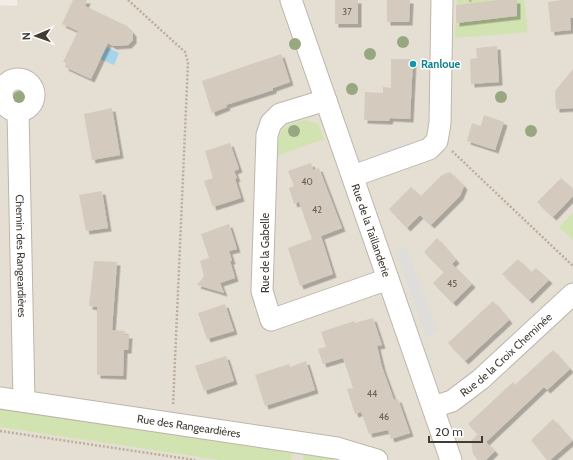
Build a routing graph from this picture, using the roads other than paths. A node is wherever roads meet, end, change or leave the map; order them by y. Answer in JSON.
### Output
{"nodes":[{"id":1,"x":291,"y":0,"type":"edge"},
{"id":2,"x":442,"y":0,"type":"edge"},
{"id":3,"x":326,"y":100,"type":"junction"},
{"id":4,"x":18,"y":111,"type":"dead end"},
{"id":5,"x":353,"y":176,"type":"junction"},
{"id":6,"x":388,"y":279,"type":"junction"},
{"id":7,"x":573,"y":294,"type":"edge"},
{"id":8,"x":0,"y":398,"type":"edge"},
{"id":9,"x":24,"y":402,"type":"junction"},
{"id":10,"x":433,"y":407,"type":"junction"},
{"id":11,"x":377,"y":460,"type":"edge"},
{"id":12,"x":451,"y":460,"type":"edge"}],
"edges":[{"from":1,"to":3,"type":"street","name":"Rue de la Taillanderie"},
{"from":2,"to":5,"type":"street"},
{"from":3,"to":5,"type":"street","name":"Rue de la Taillanderie"},
{"from":3,"to":6,"type":"street","name":"Rue de la Gabelle"},
{"from":4,"to":9,"type":"street","name":"Chemin des Rangeardières"},
{"from":5,"to":6,"type":"street","name":"Rue de la Taillanderie"},
{"from":6,"to":10,"type":"street","name":"Rue de la Taillanderie"},
{"from":7,"to":10,"type":"street","name":"Rue de la Croix Cheminée"},
{"from":8,"to":9,"type":"street","name":"Rue des Rangeardières"},
{"from":9,"to":11,"type":"street","name":"Rue des Rangeardières"},
{"from":10,"to":12,"type":"street","name":"Rue de la Taillanderie"}]}
